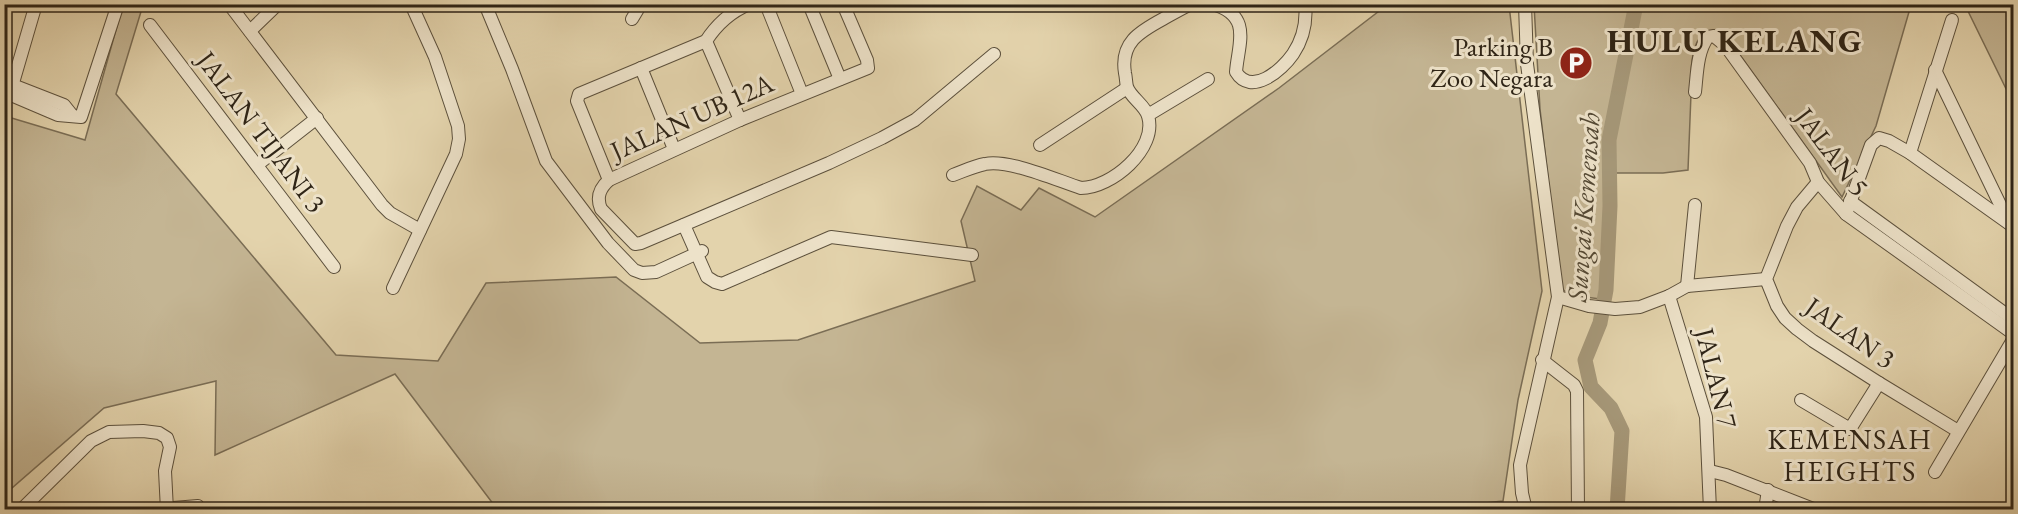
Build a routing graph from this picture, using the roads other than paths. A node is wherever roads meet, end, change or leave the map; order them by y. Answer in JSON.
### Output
{"nodes":[{"id":1,"x":36,"y":4,"type":"edge"},
{"id":2,"x":118,"y":4,"type":"edge"},
{"id":3,"x":229,"y":4,"type":"edge"},
{"id":4,"x":278,"y":4,"type":"edge"},
{"id":5,"x":411,"y":4,"type":"edge"},
{"id":6,"x":485,"y":4,"type":"edge"},
{"id":7,"x":641,"y":4,"type":"edge"},
{"id":8,"x":749,"y":4,"type":"edge"},
{"id":9,"x":766,"y":4,"type":"edge"},
{"id":10,"x":809,"y":4,"type":"edge"},
{"id":11,"x":843,"y":4,"type":"edge"},
{"id":12,"x":1191,"y":4,"type":"edge"},
{"id":13,"x":1213,"y":4,"type":"edge"},
{"id":14,"x":1305,"y":4,"type":"edge"},
{"id":15,"x":1525,"y":4,"type":"edge"},
{"id":16,"x":632,"y":18,"type":"dead end"},
{"id":17,"x":1952,"y":20,"type":"dead end"},
{"id":18,"x":150,"y":25,"type":"dead end"},
{"id":19,"x":250,"y":31,"type":"junction"},
{"id":20,"x":706,"y":41,"type":"junction"},
{"id":21,"x":994,"y":54,"type":"dead end"},
{"id":22,"x":641,"y":68,"type":"junction"},
{"id":23,"x":1935,"y":70,"type":"junction"},
{"id":24,"x":840,"y":79,"type":"junction"},
{"id":25,"x":1208,"y":79,"type":"dead end"},
{"id":26,"x":8,"y":88,"type":"edge"},
{"id":27,"x":1127,"y":88,"type":"junction"},
{"id":28,"x":1695,"y":92,"type":"dead end"},
{"id":29,"x":801,"y":94,"type":"junction"},
{"id":30,"x":1148,"y":115,"type":"junction"},
{"id":31,"x":317,"y":118,"type":"junction"},
{"id":32,"x":740,"y":120,"type":"junction"},
{"id":33,"x":1040,"y":145,"type":"dead end"},
{"id":34,"x":674,"y":149,"type":"junction"},
{"id":35,"x":1910,"y":153,"type":"junction"},
{"id":36,"x":257,"y":165,"type":"junction"},
{"id":37,"x":953,"y":175,"type":"dead end"},
{"id":38,"x":609,"y":180,"type":"junction"},
{"id":39,"x":1818,"y":182,"type":"junction"},
{"id":40,"x":1851,"y":201,"type":"junction"},
{"id":41,"x":1695,"y":205,"type":"dead end"},
{"id":42,"x":1846,"y":214,"type":"junction"},
{"id":43,"x":687,"y":224,"type":"junction"},
{"id":44,"x":2011,"y":226,"type":"edge"},
{"id":45,"x":420,"y":230,"type":"junction"},
{"id":46,"x":698,"y":252,"type":"junction"},
{"id":47,"x":972,"y":255,"type":"dead end"},
{"id":48,"x":334,"y":267,"type":"dead end"},
{"id":49,"x":1766,"y":279,"type":"junction"},
{"id":50,"x":1687,"y":286,"type":"junction"},
{"id":51,"x":393,"y":288,"type":"dead end"},
{"id":52,"x":1669,"y":296,"type":"junction"},
{"id":53,"x":1558,"y":297,"type":"junction"},
{"id":54,"x":2013,"y":320,"type":"edge"},
{"id":55,"x":2013,"y":336,"type":"edge"},
{"id":56,"x":1542,"y":360,"type":"junction"},
{"id":57,"x":1879,"y":383,"type":"junction"},
{"id":58,"x":1801,"y":400,"type":"dead end"},
{"id":59,"x":1958,"y":431,"type":"junction"},
{"id":60,"x":1710,"y":471,"type":"junction"},
{"id":61,"x":1935,"y":472,"type":"dead end"},
{"id":62,"x":1768,"y":490,"type":"junction"},
{"id":63,"x":198,"y":508,"type":"edge"},
{"id":64,"x":167,"y":509,"type":"edge"},
{"id":65,"x":21,"y":510,"type":"edge"},
{"id":66,"x":148,"y":510,"type":"edge"},
{"id":67,"x":1526,"y":510,"type":"edge"},
{"id":68,"x":1578,"y":510,"type":"edge"},
{"id":69,"x":1710,"y":510,"type":"edge"},
{"id":70,"x":1765,"y":510,"type":"edge"},
{"id":71,"x":1816,"y":510,"type":"edge"}],
"edges":[{"from":1,"to":26,"type":"street"},
{"from":2,"to":26,"type":"street"},
{"from":3,"to":19,"type":"street"},
{"from":4,"to":19,"type":"street"},
{"from":5,"to":45,"type":"street"},
{"from":6,"to":46,"type":"street"},
{"from":7,"to":16,"type":"street"},
{"from":8,"to":20,"type":"street"},
{"from":9,"to":29,"type":"street"},
{"from":10,"to":24,"type":"street"},
{"from":11,"to":24,"type":"street","name":"JALAN UB 12A"},
{"from":12,"to":27,"type":"street"},
{"from":13,"to":14,"type":"street"},
{"from":15,"to":53,"type":"street"},
{"from":17,"to":23,"type":"street"},
{"from":18,"to":36,"type":"street","name":"JALAN TIJANI 3"},
{"from":19,"to":31,"type":"street"},
{"from":20,"to":22,"type":"street"},
{"from":20,"to":32,"type":"street"},
{"from":21,"to":43,"type":"street","name":"JALAN UB 12A"},
{"from":22,"to":34,"type":"street"},
{"from":22,"to":38,"type":"street"},
{"from":23,"to":35,"type":"street"},
{"from":23,"to":44,"type":"street"},
{"from":24,"to":29,"type":"street","name":"JALAN UB 12A"},
{"from":25,"to":30,"type":"street"},
{"from":27,"to":30,"type":"street"},
{"from":27,"to":33,"type":"street"},
{"from":28,"to":39,"type":"street","name":"JALAN 5"},
{"from":29,"to":32,"type":"street","name":"JALAN UB 12A"},
{"from":30,"to":37,"type":"street"},
{"from":31,"to":36,"type":"street"},
{"from":31,"to":45,"type":"street"},
{"from":32,"to":34,"type":"street","name":"JALAN UB 12A"},
{"from":34,"to":38,"type":"street","name":"JALAN UB 12A"},
{"from":35,"to":40,"type":"street"},
{"from":35,"to":44,"type":"street"},
{"from":36,"to":48,"type":"street","name":"JALAN TIJANI 3"},
{"from":38,"to":43,"type":"street","name":"JALAN UB 12A"},
{"from":39,"to":42,"type":"street","name":"JALAN 5"},
{"from":39,"to":49,"type":"street"},
{"from":40,"to":42,"type":"street"},
{"from":40,"to":54,"type":"street","name":"JALAN 5"},
{"from":41,"to":50,"type":"street"},
{"from":42,"to":55,"type":"street","name":"JALAN 5"},
{"from":43,"to":46,"type":"street"},
{"from":45,"to":51,"type":"street"},
{"from":46,"to":47,"type":"street"},
{"from":49,"to":50,"type":"street"},
{"from":49,"to":57,"type":"street","name":"JALAN 3"},
{"from":50,"to":52,"type":"street"},
{"from":52,"to":53,"type":"street"},
{"from":52,"to":60,"type":"street","name":"JALAN 7"},
{"from":53,"to":56,"type":"street"},
{"from":55,"to":59,"type":"street"},
{"from":56,"to":67,"type":"street"},
{"from":56,"to":68,"type":"street"},
{"from":57,"to":58,"type":"street"},
{"from":57,"to":59,"type":"street","name":"JALAN 3"},
{"from":59,"to":61,"type":"street"},
{"from":60,"to":62,"type":"street"},
{"from":60,"to":69,"type":"street","name":"JALAN 7"},
{"from":62,"to":70,"type":"street"},
{"from":62,"to":71,"type":"street"},
{"from":63,"to":64,"type":"street"},
{"from":64,"to":65,"type":"street"},
{"from":64,"to":66,"type":"street"}]}
